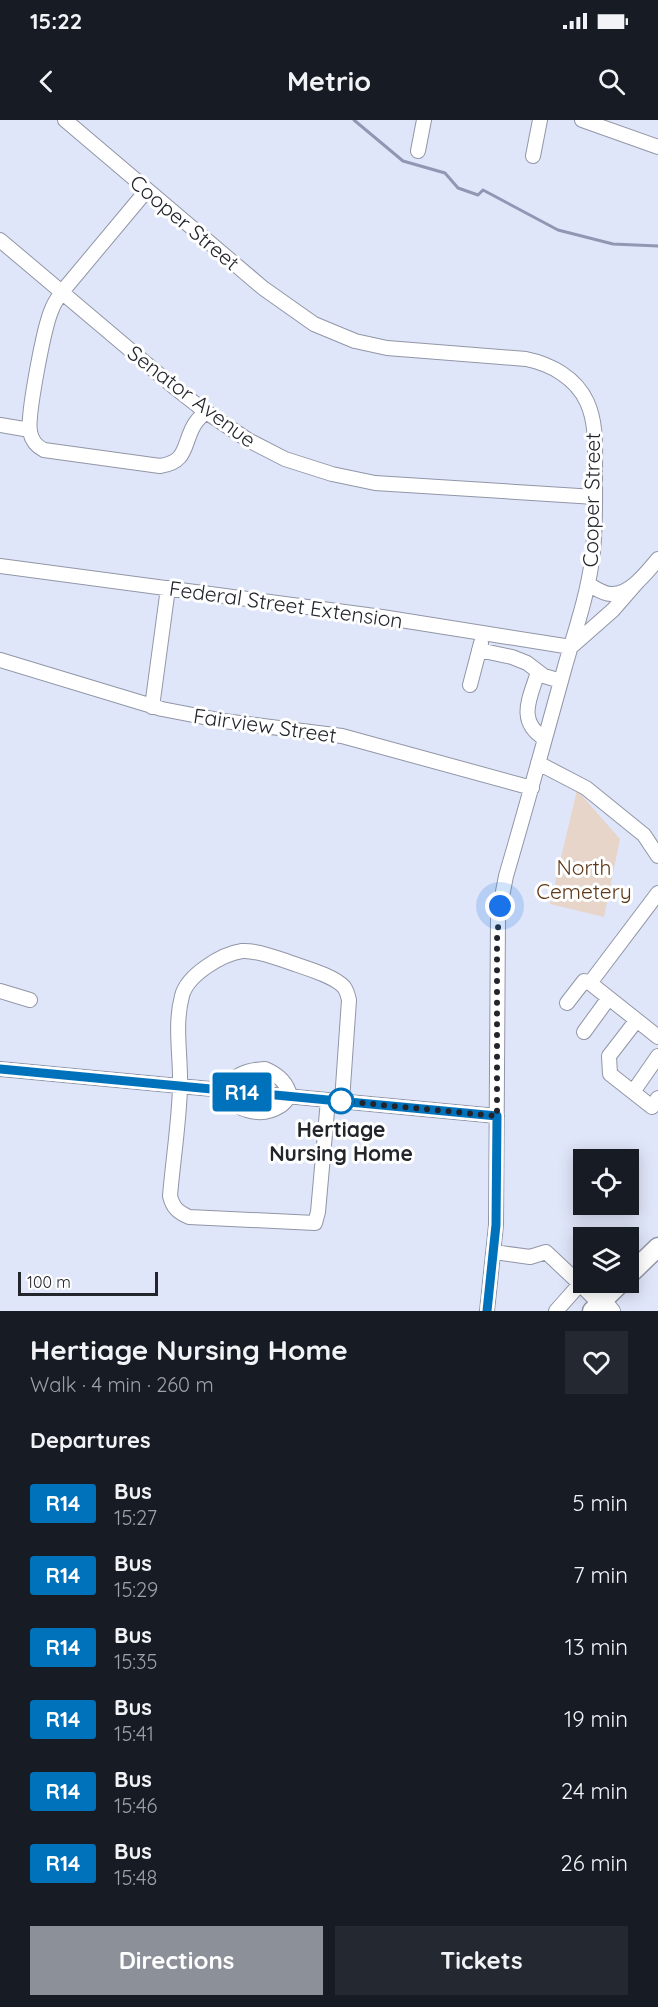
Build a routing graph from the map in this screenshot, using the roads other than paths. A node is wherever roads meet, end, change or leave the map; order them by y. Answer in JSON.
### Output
{"nodes":[{"id":1,"x":64,"y":120,"type":"edge"},
{"id":2,"x":424,"y":120,"type":"edge"},
{"id":3,"x":540,"y":120,"type":"edge"},
{"id":4,"x":582,"y":120,"type":"edge"},
{"id":5,"x":658,"y":147,"type":"edge"},
{"id":6,"x":418,"y":151,"type":"dead end"},
{"id":7,"x":533,"y":156,"type":"dead end"},
{"id":8,"x":147,"y":190,"type":"junction"},
{"id":9,"x":0,"y":240,"type":"edge"},
{"id":10,"x":61,"y":292,"type":"junction"},
{"id":11,"x":206,"y":411,"type":"junction"},
{"id":12,"x":0,"y":424,"type":"edge"},
{"id":13,"x":30,"y":430,"type":"junction"},
{"id":14,"x":595,"y":497,"type":"junction"},
{"id":15,"x":658,"y":559,"type":"edge"},
{"id":16,"x":0,"y":566,"type":"edge"},
{"id":17,"x":640,"y":579,"type":"junction"},
{"id":18,"x":588,"y":584,"type":"junction"},
{"id":19,"x":168,"y":588,"type":"junction"},
{"id":20,"x":483,"y":633,"type":"junction"},
{"id":21,"x":571,"y":647,"type":"junction"},
{"id":22,"x":479,"y":650,"type":"junction"},
{"id":23,"x":0,"y":660,"type":"edge"},
{"id":24,"x":538,"y":672,"type":"junction"},
{"id":25,"x":561,"y":681,"type":"junction"},
{"id":26,"x":470,"y":685,"type":"dead end"},
{"id":27,"x":152,"y":707,"type":"junction"},
{"id":28,"x":545,"y":739,"type":"junction"},
{"id":29,"x":538,"y":763,"type":"junction"},
{"id":30,"x":532,"y":788,"type":"junction"},
{"id":31,"x":658,"y":856,"type":"edge"},
{"id":32,"x":658,"y":893,"type":"edge"},
{"id":33,"x":590,"y":983,"type":"junction"},
{"id":34,"x":0,"y":992,"type":"edge"},
{"id":35,"x":608,"y":999,"type":"junction"},
{"id":36,"x":30,"y":1000,"type":"dead end"},
{"id":37,"x":567,"y":1003,"type":"dead end"},
{"id":38,"x":636,"y":1021,"type":"junction"},
{"id":39,"x":584,"y":1032,"type":"dead end"},
{"id":40,"x":658,"y":1037,"type":"edge"},
{"id":41,"x":658,"y":1056,"type":"edge"},
{"id":42,"x":0,"y":1069,"type":"edge"},
{"id":43,"x":180,"y":1086,"type":"junction"},
{"id":44,"x":223,"y":1090,"type":"junction"},
{"id":45,"x":633,"y":1092,"type":"junction"},
{"id":46,"x":290,"y":1096,"type":"junction"},
{"id":47,"x":658,"y":1098,"type":"edge"},
{"id":48,"x":328,"y":1100,"type":"junction"},
{"id":49,"x":342,"y":1101,"type":"junction"},
{"id":50,"x":497,"y":1116,"type":"junction"},
{"id":51,"x":658,"y":1247,"type":"edge"},
{"id":52,"x":494,"y":1252,"type":"junction"},
{"id":53,"x":639,"y":1265,"type":"edge"},
{"id":54,"x":573,"y":1277,"type":"edge"},
{"id":55,"x":573,"y":1292,"type":"edge"},
{"id":56,"x":589,"y":1293,"type":"edge"},
{"id":57,"x":612,"y":1293,"type":"edge"},
{"id":58,"x":602,"y":1306,"type":"edge"},
{"id":59,"x":487,"y":1311,"type":"edge"},
{"id":60,"x":556,"y":1311,"type":"edge"}],
"edges":[{"from":1,"to":8,"type":"street","name":"Cooper Street"},
{"from":2,"to":6,"type":"street"},
{"from":3,"to":7,"type":"street"},
{"from":4,"to":5,"type":"street"},
{"from":8,"to":10,"type":"street"},
{"from":8,"to":14,"type":"street","name":"Cooper Street"},
{"from":9,"to":10,"type":"street","name":"Senator Avenue"},
{"from":10,"to":11,"type":"street","name":"Senator Avenue"},
{"from":10,"to":13,"type":"street"},
{"from":11,"to":13,"type":"street"},
{"from":11,"to":14,"type":"street","name":"Senator Avenue"},
{"from":12,"to":13,"type":"street"},
{"from":14,"to":18,"type":"street","name":"Cooper Street"},
{"from":15,"to":17,"type":"street"},
{"from":16,"to":19,"type":"street","name":"Federal Street Extension"},
{"from":17,"to":18,"type":"street"},
{"from":17,"to":21,"type":"street"},
{"from":18,"to":21,"type":"street","name":"Cooper Street"},
{"from":19,"to":20,"type":"street","name":"Federal Street Extension"},
{"from":19,"to":27,"type":"street"},
{"from":20,"to":21,"type":"street","name":"Federal Street Extension"},
{"from":20,"to":22,"type":"street"},
{"from":21,"to":25,"type":"street","name":"Cooper Street"},
{"from":22,"to":24,"type":"street"},
{"from":22,"to":26,"type":"street"},
{"from":23,"to":27,"type":"street","name":"Fairview Street"},
{"from":24,"to":25,"type":"street"},
{"from":24,"to":28,"type":"street"},
{"from":25,"to":28,"type":"street","name":"Cooper Street"},
{"from":27,"to":30,"type":"street","name":"Fairview Street"},
{"from":28,"to":29,"type":"street","name":"Cooper Street"},
{"from":29,"to":30,"type":"street","name":"Cooper Street"},
{"from":29,"to":31,"type":"street"},
{"from":30,"to":50,"type":"street","name":"Cooper Street"},
{"from":32,"to":33,"type":"street"},
{"from":33,"to":35,"type":"street"},
{"from":33,"to":37,"type":"street"},
{"from":34,"to":36,"type":"street"},
{"from":35,"to":38,"type":"street"},
{"from":35,"to":39,"type":"street"},
{"from":38,"to":40,"type":"street"},
{"from":38,"to":45,"type":"street"},
{"from":41,"to":45,"type":"street"},
{"from":42,"to":43,"type":"street"},
{"from":43,"to":44,"type":"street"},
{"from":43,"to":48,"type":"street"},
{"from":43,"to":49,"type":"street"},
{"from":44,"to":46,"type":"street"},
{"from":44,"to":46,"type":"street"},
{"from":44,"to":46,"type":"street"},
{"from":45,"to":47,"type":"street"},
{"from":46,"to":48,"type":"street"},
{"from":48,"to":49,"type":"street"},
{"from":49,"to":50,"type":"street"},
{"from":50,"to":52,"type":"street","name":"Cooper Street"},
{"from":51,"to":53,"type":"main road"},
{"from":52,"to":54,"type":"street"},
{"from":52,"to":59,"type":"street","name":"Cooper Street"},
{"from":55,"to":60,"type":"street"},
{"from":56,"to":58,"type":"street"},
{"from":57,"to":58,"type":"main road"}]}
